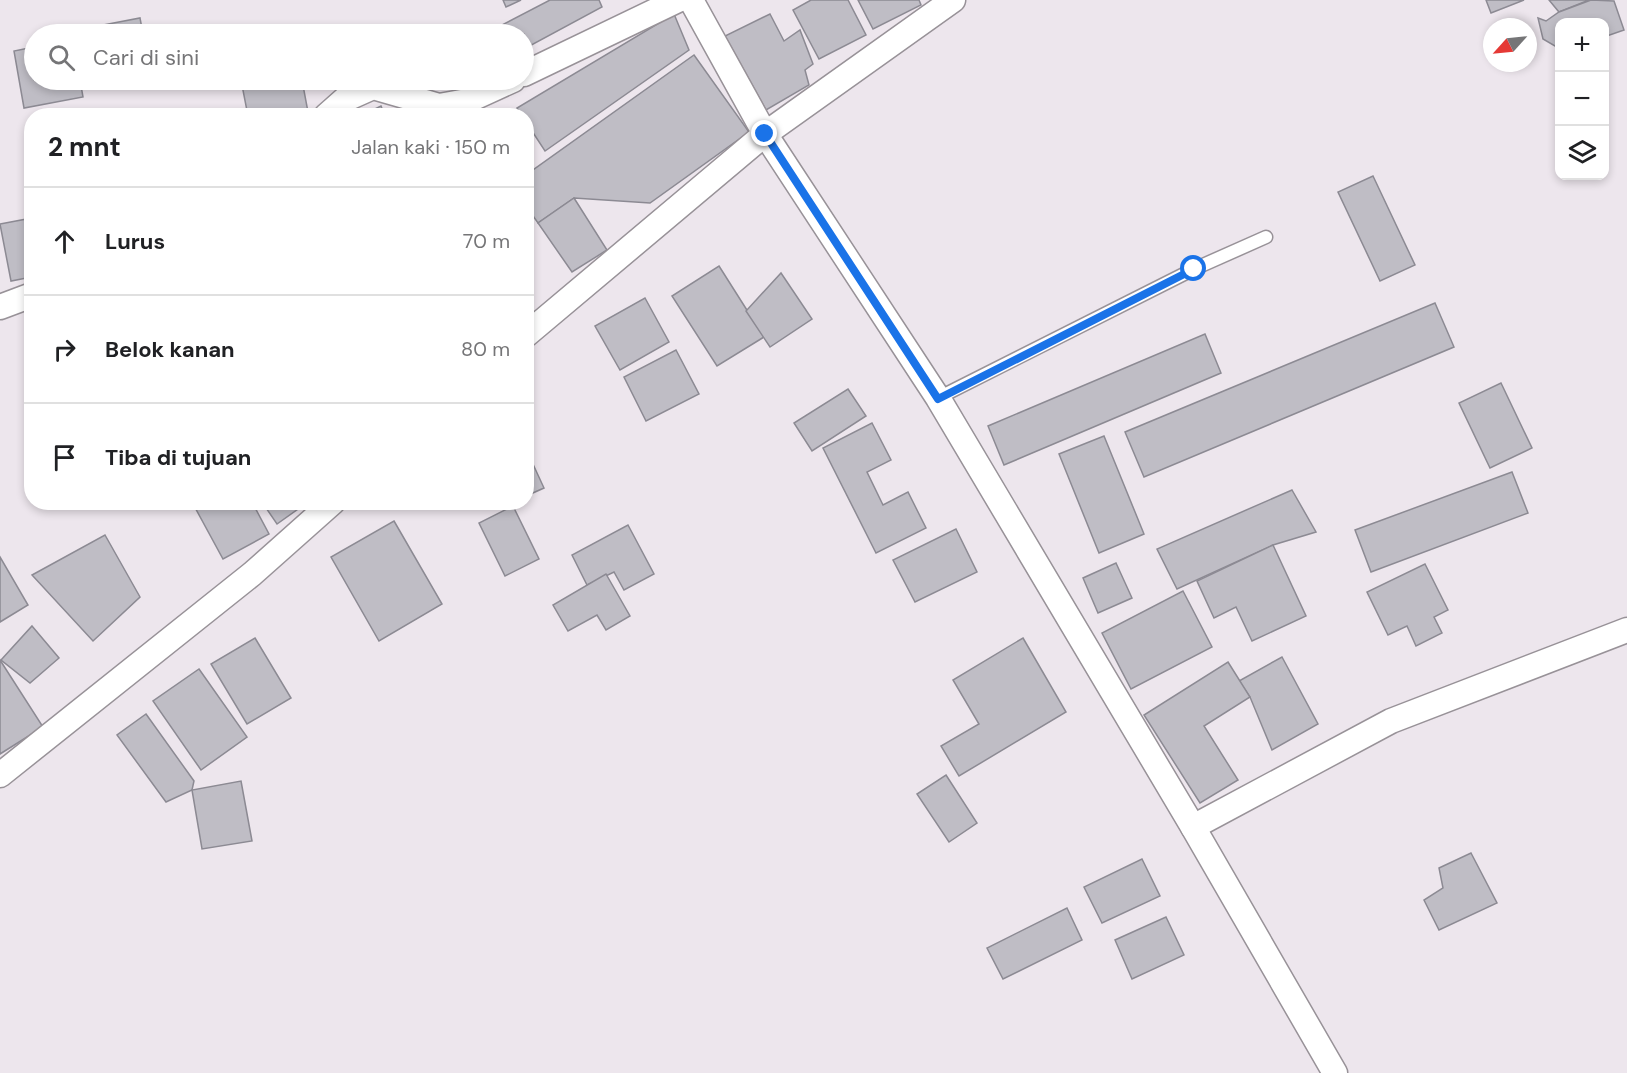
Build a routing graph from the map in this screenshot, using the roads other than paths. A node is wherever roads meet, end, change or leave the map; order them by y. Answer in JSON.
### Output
{"nodes":[{"id":1,"x":678,"y":0,"type":"edge"},
{"id":2,"x":691,"y":0,"type":"edge"},
{"id":3,"x":953,"y":0,"type":"edge"},
{"id":4,"x":534,"y":69,"type":"edge"},
{"id":5,"x":366,"y":90,"type":"edge"},
{"id":6,"x":383,"y":90,"type":"edge"},
{"id":7,"x":491,"y":90,"type":"edge"},
{"id":8,"x":335,"y":108,"type":"edge"},
{"id":9,"x":765,"y":134,"type":"junction"},
{"id":10,"x":1266,"y":237,"type":"dead end"},
{"id":11,"x":24,"y":298,"type":"edge"},
{"id":12,"x":0,"y":307,"type":"edge"},
{"id":13,"x":534,"y":329,"type":"edge"},
{"id":14,"x":938,"y":399,"type":"junction"},
{"id":15,"x":324,"y":510,"type":"edge"},
{"id":16,"x":1627,"y":630,"type":"edge"},
{"id":17,"x":0,"y":775,"type":"edge"},
{"id":18,"x":1193,"y":827,"type":"junction"},
{"id":19,"x":1335,"y":1073,"type":"edge"}],
"edges":[{"from":1,"to":4,"type":"street"},
{"from":2,"to":9,"type":"street"},
{"from":3,"to":9,"type":"street"},
{"from":5,"to":8,"type":"street"},
{"from":6,"to":7,"type":"street"},
{"from":9,"to":13,"type":"street"},
{"from":9,"to":14,"type":"street"},
{"from":10,"to":14,"type":"lane"},
{"from":11,"to":12,"type":"street"},
{"from":14,"to":18,"type":"street"},
{"from":15,"to":17,"type":"street"},
{"from":16,"to":18,"type":"street"},
{"from":18,"to":19,"type":"street"}]}
